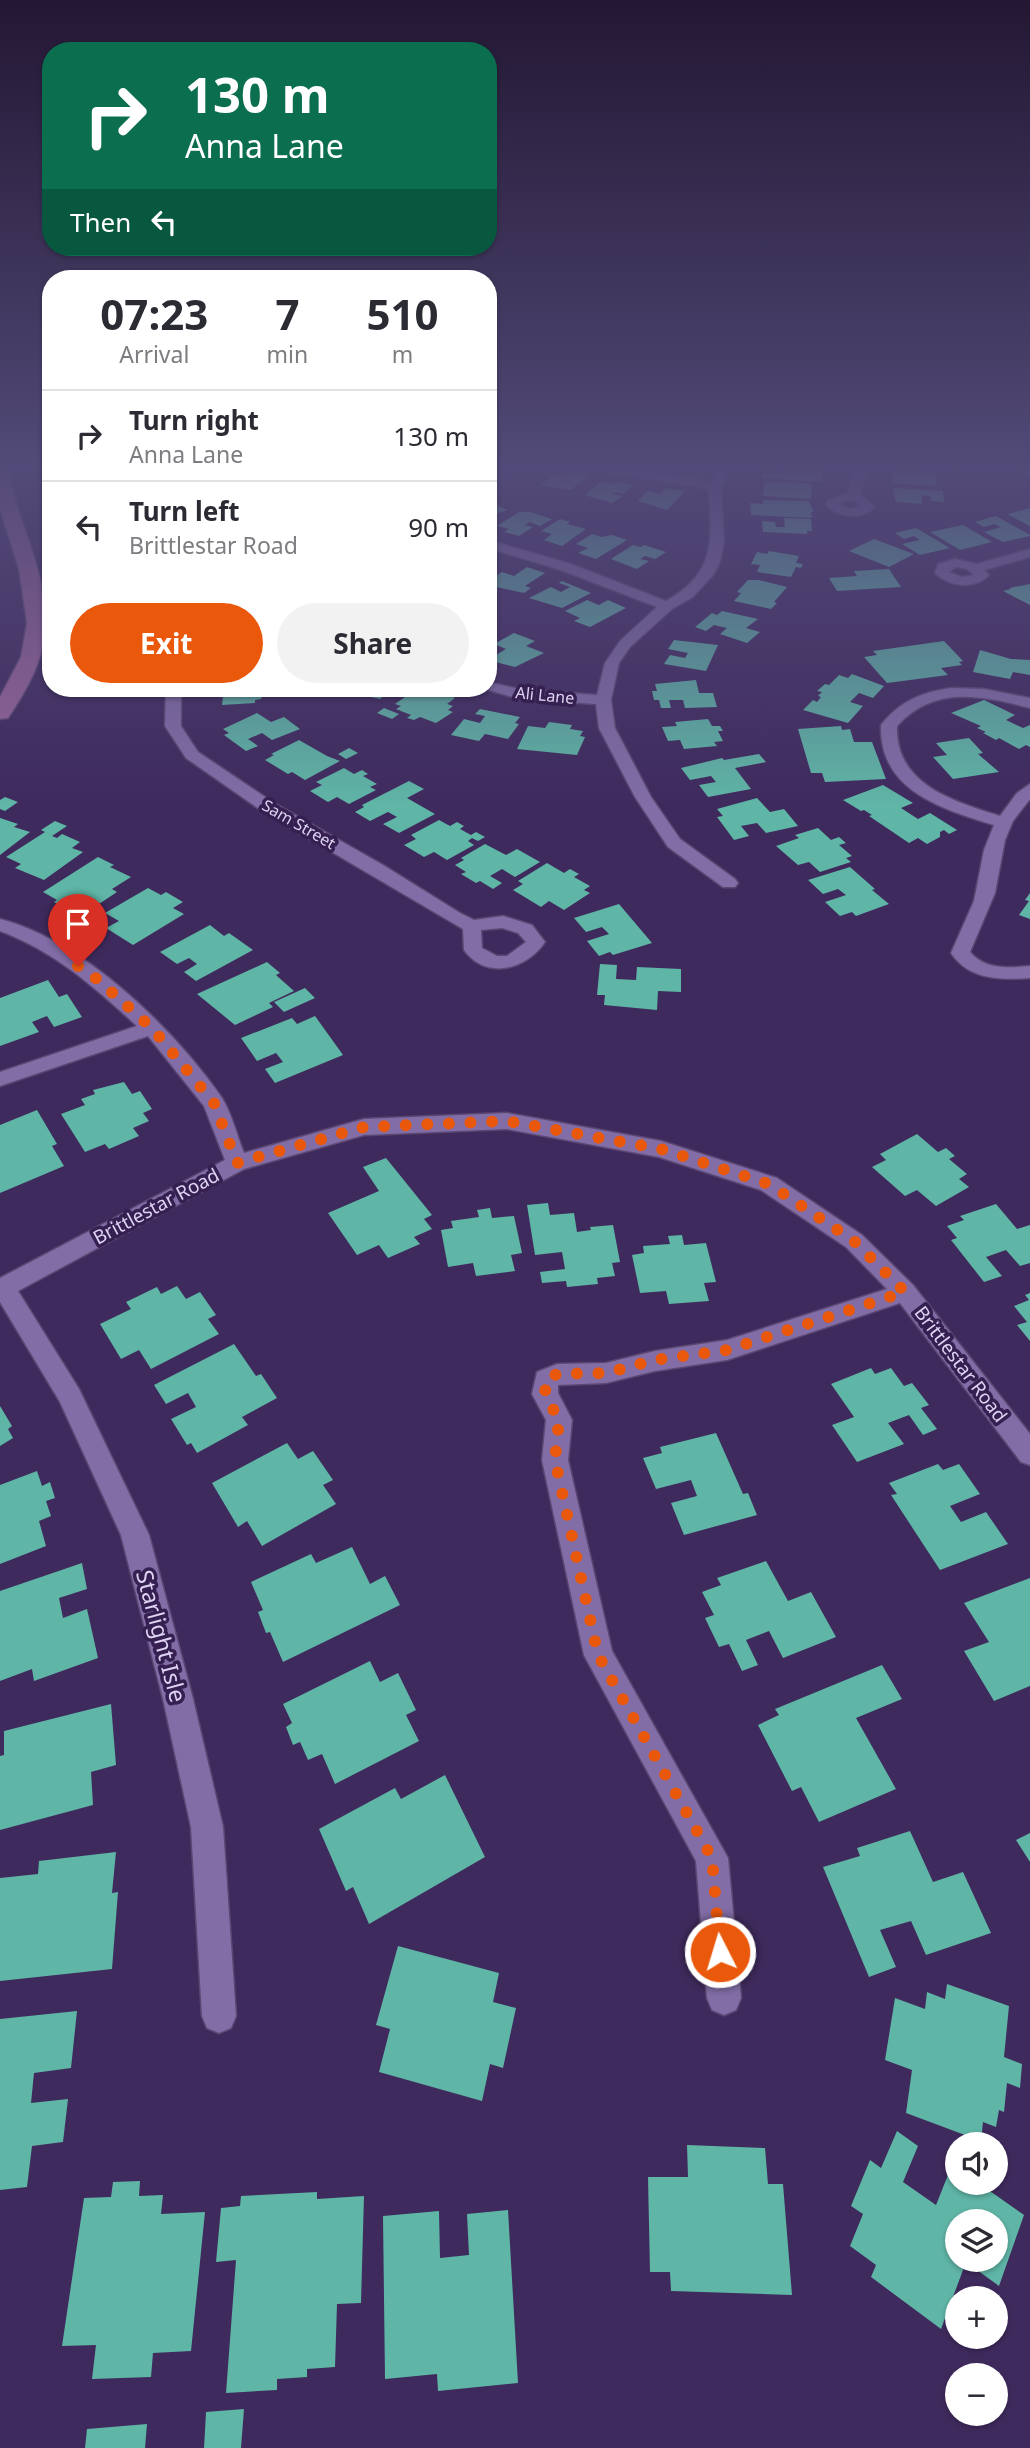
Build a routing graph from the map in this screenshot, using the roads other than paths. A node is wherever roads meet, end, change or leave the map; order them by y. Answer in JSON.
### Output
{"nodes":[{"id":1,"x":29,"y":577,"type":"edge"},
{"id":2,"x":591,"y":577,"type":"edge"},
{"id":3,"x":704,"y":577,"type":"edge"},
{"id":4,"x":667,"y":606,"type":"junction"},
{"id":5,"x":497,"y":688,"type":"edge"},
{"id":6,"x":173,"y":697,"type":"edge"},
{"id":7,"x":603,"y":700,"type":"junction"},
{"id":8,"x":1030,"y":703,"type":"edge"},
{"id":9,"x":0,"y":713,"type":"edge"},
{"id":10,"x":1030,"y":789,"type":"edge"},
{"id":11,"x":1003,"y":822,"type":"junction"},
{"id":12,"x":729,"y":883,"type":"dead end"},
{"id":13,"x":0,"y":925,"type":"edge"},
{"id":14,"x":472,"y":926,"type":"dead end"},
{"id":15,"x":980,"y":970,"type":"joint"},
{"id":16,"x":1030,"y":972,"type":"edge"},
{"id":17,"x":152,"y":1028,"type":"junction"},
{"id":18,"x":0,"y":1079,"type":"edge"},
{"id":19,"x":237,"y":1163,"type":"junction"},
{"id":20,"x":1,"y":1288,"type":"edge"},
{"id":21,"x":905,"y":1292,"type":"junction"},
{"id":22,"x":1030,"y":1454,"type":"edge"},
{"id":23,"x":724,"y":1998,"type":"dead end"},
{"id":24,"x":219,"y":2016,"type":"dead end"}],
"edges":[{"from":1,"to":9,"type":"street"},
{"from":2,"to":4,"type":"street"},
{"from":3,"to":4,"type":"street"},
{"from":4,"to":7,"type":"street"},
{"from":5,"to":7,"type":"street","name":"Ali Lane"},
{"from":6,"to":14,"type":"street","name":"Sam Street"},
{"from":7,"to":12,"type":"street"},
{"from":8,"to":11,"type":"street"},
{"from":10,"to":11,"type":"street"},
{"from":11,"to":15,"type":"street"},
{"from":13,"to":17,"type":"street"},
{"from":15,"to":16,"type":"street"},
{"from":17,"to":18,"type":"street"},
{"from":17,"to":19,"type":"street"},
{"from":19,"to":20,"type":"street","name":"Brittlestar Road"},
{"from":19,"to":21,"type":"street","name":"Brittlestar Road"},
{"from":20,"to":24,"type":"street","name":"Starlight Isle"},
{"from":21,"to":22,"type":"street","name":"Brittlestar Road"},
{"from":21,"to":23,"type":"street"}]}
